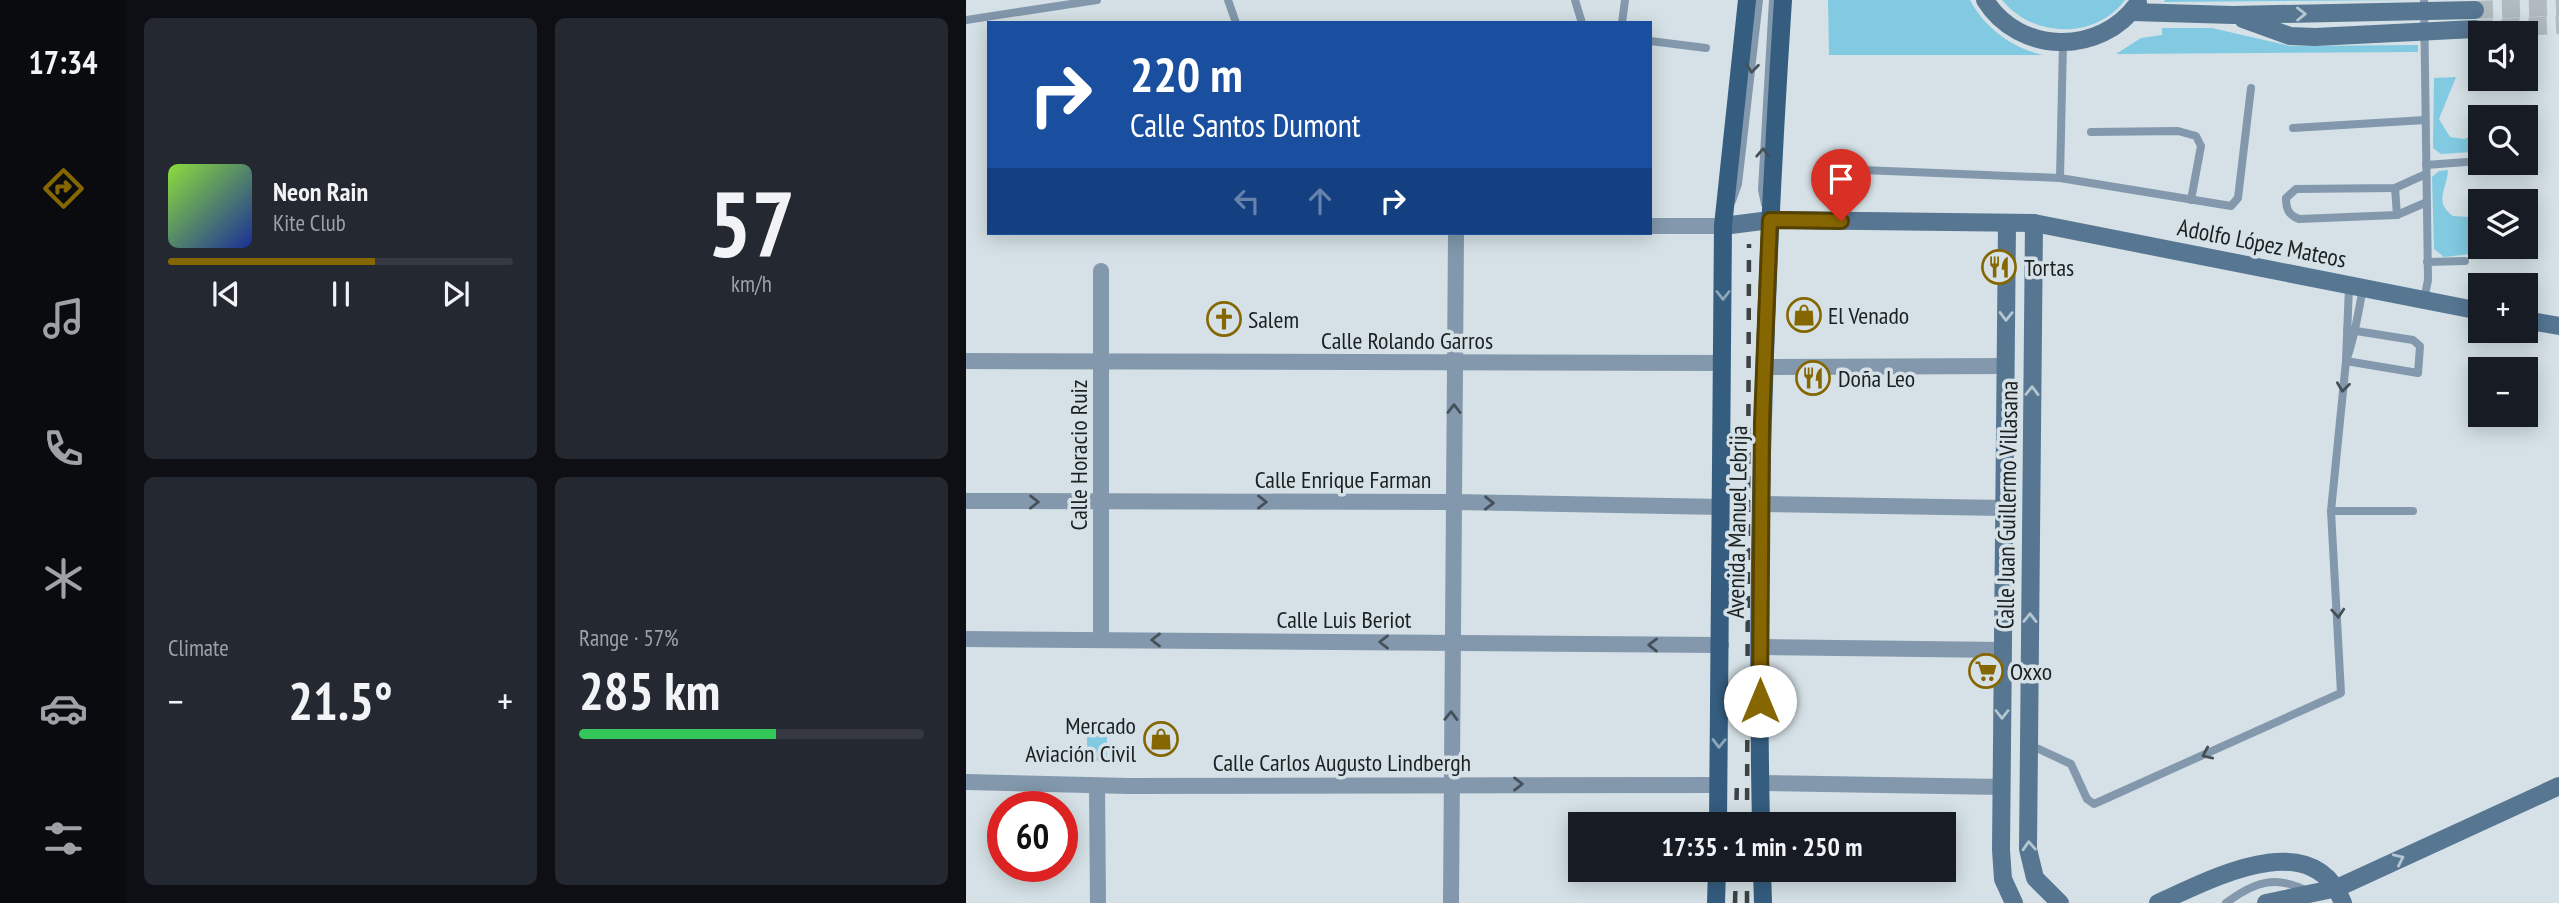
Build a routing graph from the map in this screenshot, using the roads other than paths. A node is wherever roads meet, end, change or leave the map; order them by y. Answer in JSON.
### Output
{"nodes":[{"id":1,"x":1097,"y":0,"type":"edge"},
{"id":2,"x":1228,"y":0,"type":"edge"},
{"id":3,"x":1575,"y":0,"type":"edge"},
{"id":4,"x":1625,"y":0,"type":"edge"},
{"id":5,"x":1747,"y":0,"type":"edge"},
{"id":6,"x":1759,"y":0,"type":"edge"},
{"id":7,"x":1773,"y":0,"type":"edge"},
{"id":8,"x":1783,"y":0,"type":"edge"},
{"id":9,"x":1984,"y":0,"type":"edge"},
{"id":10,"x":2136,"y":6,"type":"edge"},
{"id":11,"x":2424,"y":6,"type":"edge"},
{"id":12,"x":2475,"y":10,"type":"tunnel mouth"},
{"id":13,"x":2233,"y":15,"type":"junction"},
{"id":14,"x":966,"y":20,"type":"edge"},
{"id":15,"x":1235,"y":21,"type":"edge"},
{"id":16,"x":1581,"y":21,"type":"edge"},
{"id":17,"x":1622,"y":21,"type":"edge"},
{"id":18,"x":2468,"y":29,"type":"tunnel mouth"},
{"id":19,"x":1652,"y":41,"type":"edge"},
{"id":20,"x":2063,"y":43,"type":"junction"},
{"id":21,"x":1706,"y":48,"type":"dead end"},
{"id":22,"x":2251,"y":88,"type":"dead end"},
{"id":23,"x":2425,"y":120,"type":"junction"},
{"id":24,"x":2293,"y":128,"type":"dead end"},
{"id":25,"x":2091,"y":132,"type":"dead end"},
{"id":26,"x":2466,"y":162,"type":"dead end"},
{"id":27,"x":2426,"y":165,"type":"junction"},
{"id":28,"x":1863,"y":170,"type":"dead end"},
{"id":29,"x":2426,"y":174,"type":"junction"},
{"id":30,"x":2060,"y":178,"type":"junction"},
{"id":31,"x":2395,"y":188,"type":"junction"},
{"id":32,"x":2190,"y":200,"type":"junction"},
{"id":33,"x":2427,"y":202,"type":"junction"},
{"id":34,"x":2397,"y":215,"type":"junction"},
{"id":35,"x":1770,"y":220,"type":"junction"},
{"id":36,"x":2007,"y":223,"type":"junction"},
{"id":37,"x":2034,"y":223,"type":"junction"},
{"id":38,"x":1652,"y":226,"type":"edge"},
{"id":39,"x":1723,"y":226,"type":"junction"},
{"id":40,"x":1456,"y":235,"type":"edge"},
{"id":41,"x":2465,"y":261,"type":"dead end"},
{"id":42,"x":2427,"y":262,"type":"junction"},
{"id":43,"x":1101,"y":271,"type":"dead end"},
{"id":44,"x":2356,"y":286,"type":"junction"},
{"id":45,"x":2424,"y":300,"type":"junction"},
{"id":46,"x":2468,"y":309,"type":"edge"},
{"id":47,"x":2538,"y":322,"type":"edge"},
{"id":48,"x":2559,"y":326,"type":"edge"},
{"id":49,"x":2352,"y":330,"type":"junction"},
{"id":50,"x":966,"y":361,"type":"edge"},
{"id":51,"x":2346,"y":361,"type":"junction"},
{"id":52,"x":1101,"y":362,"type":"junction"},
{"id":53,"x":1454,"y":363,"type":"junction"},
{"id":54,"x":1722,"y":363,"type":"junction"},
{"id":55,"x":2005,"y":366,"type":"junction"},
{"id":56,"x":1764,"y":367,"type":"junction"},
{"id":57,"x":966,"y":501,"type":"edge"},
{"id":58,"x":1101,"y":502,"type":"junction"},
{"id":59,"x":1454,"y":502,"type":"junction"},
{"id":60,"x":1761,"y":504,"type":"junction"},
{"id":61,"x":1721,"y":508,"type":"junction"},
{"id":62,"x":2004,"y":508,"type":"junction"},
{"id":63,"x":2330,"y":511,"type":"junction"},
{"id":64,"x":2413,"y":511,"type":"dead end"},
{"id":65,"x":966,"y":639,"type":"edge"},
{"id":66,"x":1101,"y":640,"type":"junction"},
{"id":67,"x":1452,"y":643,"type":"junction"},
{"id":68,"x":1721,"y":645,"type":"junction"},
{"id":69,"x":1759,"y":647,"type":"junction"},
{"id":70,"x":2002,"y":650,"type":"junction"},
{"id":71,"x":2029,"y":745,"type":"junction"},
{"id":72,"x":966,"y":782,"type":"edge"},
{"id":73,"x":1760,"y":783,"type":"junction"},
{"id":74,"x":1450,"y":784,"type":"junction"},
{"id":75,"x":1719,"y":785,"type":"junction"},
{"id":76,"x":1097,"y":786,"type":"junction"},
{"id":77,"x":2559,"y":786,"type":"edge"},
{"id":78,"x":2001,"y":787,"type":"junction"},
{"id":79,"x":1718,"y":812,"type":"edge"},
{"id":80,"x":1761,"y":812,"type":"edge"},
{"id":81,"x":1717,"y":882,"type":"edge"},
{"id":82,"x":1762,"y":882,"type":"edge"},
{"id":83,"x":2311,"y":893,"type":"junction"},
{"id":84,"x":2340,"y":895,"type":"edge"},
{"id":85,"x":1098,"y":903,"type":"edge"},
{"id":86,"x":1451,"y":903,"type":"edge"},
{"id":87,"x":1716,"y":903,"type":"edge"},
{"id":88,"x":1763,"y":903,"type":"edge"},
{"id":89,"x":2014,"y":903,"type":"edge"},
{"id":90,"x":2060,"y":903,"type":"edge"},
{"id":91,"x":2158,"y":903,"type":"edge"},
{"id":92,"x":2226,"y":903,"type":"edge"},
{"id":93,"x":2266,"y":903,"type":"edge"}],
"edges":[{"from":1,"to":14,"type":"lane"},
{"from":2,"to":15,"type":"lane"},
{"from":3,"to":16,"type":"lane"},
{"from":4,"to":17,"type":"lane"},
{"from":5,"to":39,"type":"main road","name":"Avenida Manuel Lebrija"},
{"from":6,"to":39,"type":"lane","one_way":true},
{"from":35,"to":7,"type":"lane","one_way":true},
{"from":8,"to":35,"type":"main road","name":"Avenida Manuel Lebrija"},
{"from":9,"to":20,"type":"street"},
{"from":10,"to":13,"type":"street"},
{"from":10,"to":20,"type":"street"},
{"from":11,"to":12,"type":"street"},
{"from":13,"to":11,"type":"street","one_way":true},
{"from":11,"to":23,"type":"lane"},
{"from":13,"to":18,"type":"street","bridge":true},
{"from":19,"to":21,"type":"lane"},
{"from":20,"to":30,"type":"lane"},
{"from":22,"to":32,"type":"lane"},
{"from":23,"to":24,"type":"lane"},
{"from":23,"to":27,"type":"lane"},
{"from":25,"to":32,"type":"lane"},
{"from":26,"to":27,"type":"lane"},
{"from":27,"to":29,"type":"lane"},
{"from":28,"to":30,"type":"lane"},
{"from":29,"to":31,"type":"lane"},
{"from":29,"to":33,"type":"lane"},
{"from":30,"to":32,"type":"lane"},
{"from":31,"to":34,"type":"lane"},
{"from":31,"to":34,"type":"lane"},
{"from":33,"to":34,"type":"lane"},
{"from":33,"to":42,"type":"lane"},
{"from":35,"to":36,"type":"street","name":"Adolfo López Mateos"},
{"from":35,"to":39,"type":"street","name":"Adolfo López Mateos"},
{"from":35,"to":56,"type":"main road","name":"Avenida Manuel Lebrija"},
{"from":36,"to":37,"type":"street","name":"Adolfo López Mateos"},
{"from":36,"to":55,"type":"street","name":"Calle Juan Guillermo Villasana","one_way":true},
{"from":37,"to":44,"type":"street","name":"Adolfo López Mateos"},
{"from":71,"to":37,"type":"street","name":"Calle Juan Guillermo Villasana","one_way":true},
{"from":38,"to":39,"type":"street"},
{"from":39,"to":54,"type":"main road","name":"Avenida Manuel Lebrija","one_way":true},
{"from":40,"to":53,"type":"street"},
{"from":41,"to":42,"type":"lane"},
{"from":42,"to":45,"type":"lane"},
{"from":43,"to":52,"type":"street","name":"Calle Horacio Ruiz"},
{"from":44,"to":45,"type":"street","name":"Adolfo López Mateos"},
{"from":44,"to":49,"type":"lane"},
{"from":44,"to":49,"type":"lane"},
{"from":45,"to":46,"type":"street","name":"Adolfo López Mateos"},
{"from":47,"to":48,"type":"street"},
{"from":49,"to":51,"type":"lane"},
{"from":49,"to":51,"type":"lane"},
{"from":50,"to":52,"type":"street","name":"Calle Rolando Garros"},
{"from":51,"to":63,"type":"lane","one_way":true},
{"from":52,"to":53,"type":"street","name":"Calle Rolando Garros"},
{"from":52,"to":58,"type":"street","name":"Calle Horacio Ruiz"},
{"from":53,"to":54,"type":"street","name":"Calle Rolando Garros"},
{"from":59,"to":53,"type":"street","one_way":true},
{"from":54,"to":61,"type":"main road","name":"Avenida Manuel Lebrija"},
{"from":55,"to":56,"type":"street"},
{"from":55,"to":62,"type":"street","name":"Calle Juan Guillermo Villasana"},
{"from":56,"to":60,"type":"main road","name":"Avenida Manuel Lebrija"},
{"from":57,"to":58,"type":"street","name":"Calle Enrique Farman","one_way":true},
{"from":58,"to":59,"type":"street","name":"Calle Enrique Farman","one_way":true},
{"from":58,"to":66,"type":"street","name":"Calle Horacio Ruiz"},
{"from":59,"to":61,"type":"street","name":"Calle Enrique Farman","one_way":true},
{"from":59,"to":67,"type":"street"},
{"from":60,"to":62,"type":"street"},
{"from":60,"to":69,"type":"main road","name":"Avenida Manuel Lebrija"},
{"from":61,"to":68,"type":"main road","name":"Avenida Manuel Lebrija"},
{"from":62,"to":70,"type":"street","name":"Calle Juan Guillermo Villasana"},
{"from":63,"to":64,"type":"lane"},
{"from":63,"to":71,"type":"lane","one_way":true},
{"from":65,"to":66,"type":"street","name":"Calle Luis Beriot"},
{"from":67,"to":66,"type":"street","name":"Calle Luis Beriot","one_way":true},
{"from":68,"to":67,"type":"street","name":"Calle Luis Beriot","one_way":true},
{"from":74,"to":67,"type":"street","one_way":true},
{"from":68,"to":75,"type":"main road","name":"Avenida Manuel Lebrija","one_way":true},
{"from":69,"to":70,"type":"street"},
{"from":69,"to":73,"type":"main road","name":"Avenida Manuel Lebrija"},
{"from":70,"to":78,"type":"street","name":"Calle Juan Guillermo Villasana","one_way":true},
{"from":90,"to":71,"type":"street","name":"Calle Juan Guillermo Villasana","one_way":true},
{"from":72,"to":76,"type":"street","name":"Calle Carlos Augusto Lindbergh"},
{"from":73,"to":78,"type":"street"},
{"from":73,"to":80,"type":"main road","name":"Avenida Manuel Lebrija"},
{"from":74,"to":75,"type":"street","name":"Calle Carlos Augusto Lindbergh","one_way":true},
{"from":74,"to":76,"type":"street","name":"Calle Carlos Augusto Lindbergh"},
{"from":74,"to":86,"type":"street"},
{"from":75,"to":79,"type":"main road","name":"Avenida Manuel Lebrija"},
{"from":76,"to":85,"type":"street"},
{"from":84,"to":77,"type":"street","one_way":true},
{"from":78,"to":89,"type":"street","name":"Calle Juan Guillermo Villasana"},
{"from":81,"to":87,"type":"main road"},
{"from":82,"to":88,"type":"main road"},
{"from":83,"to":84,"type":"street"},
{"from":83,"to":92,"type":"lane"},
{"from":83,"to":93,"type":"street"},
{"from":84,"to":91,"type":"street"}]}
